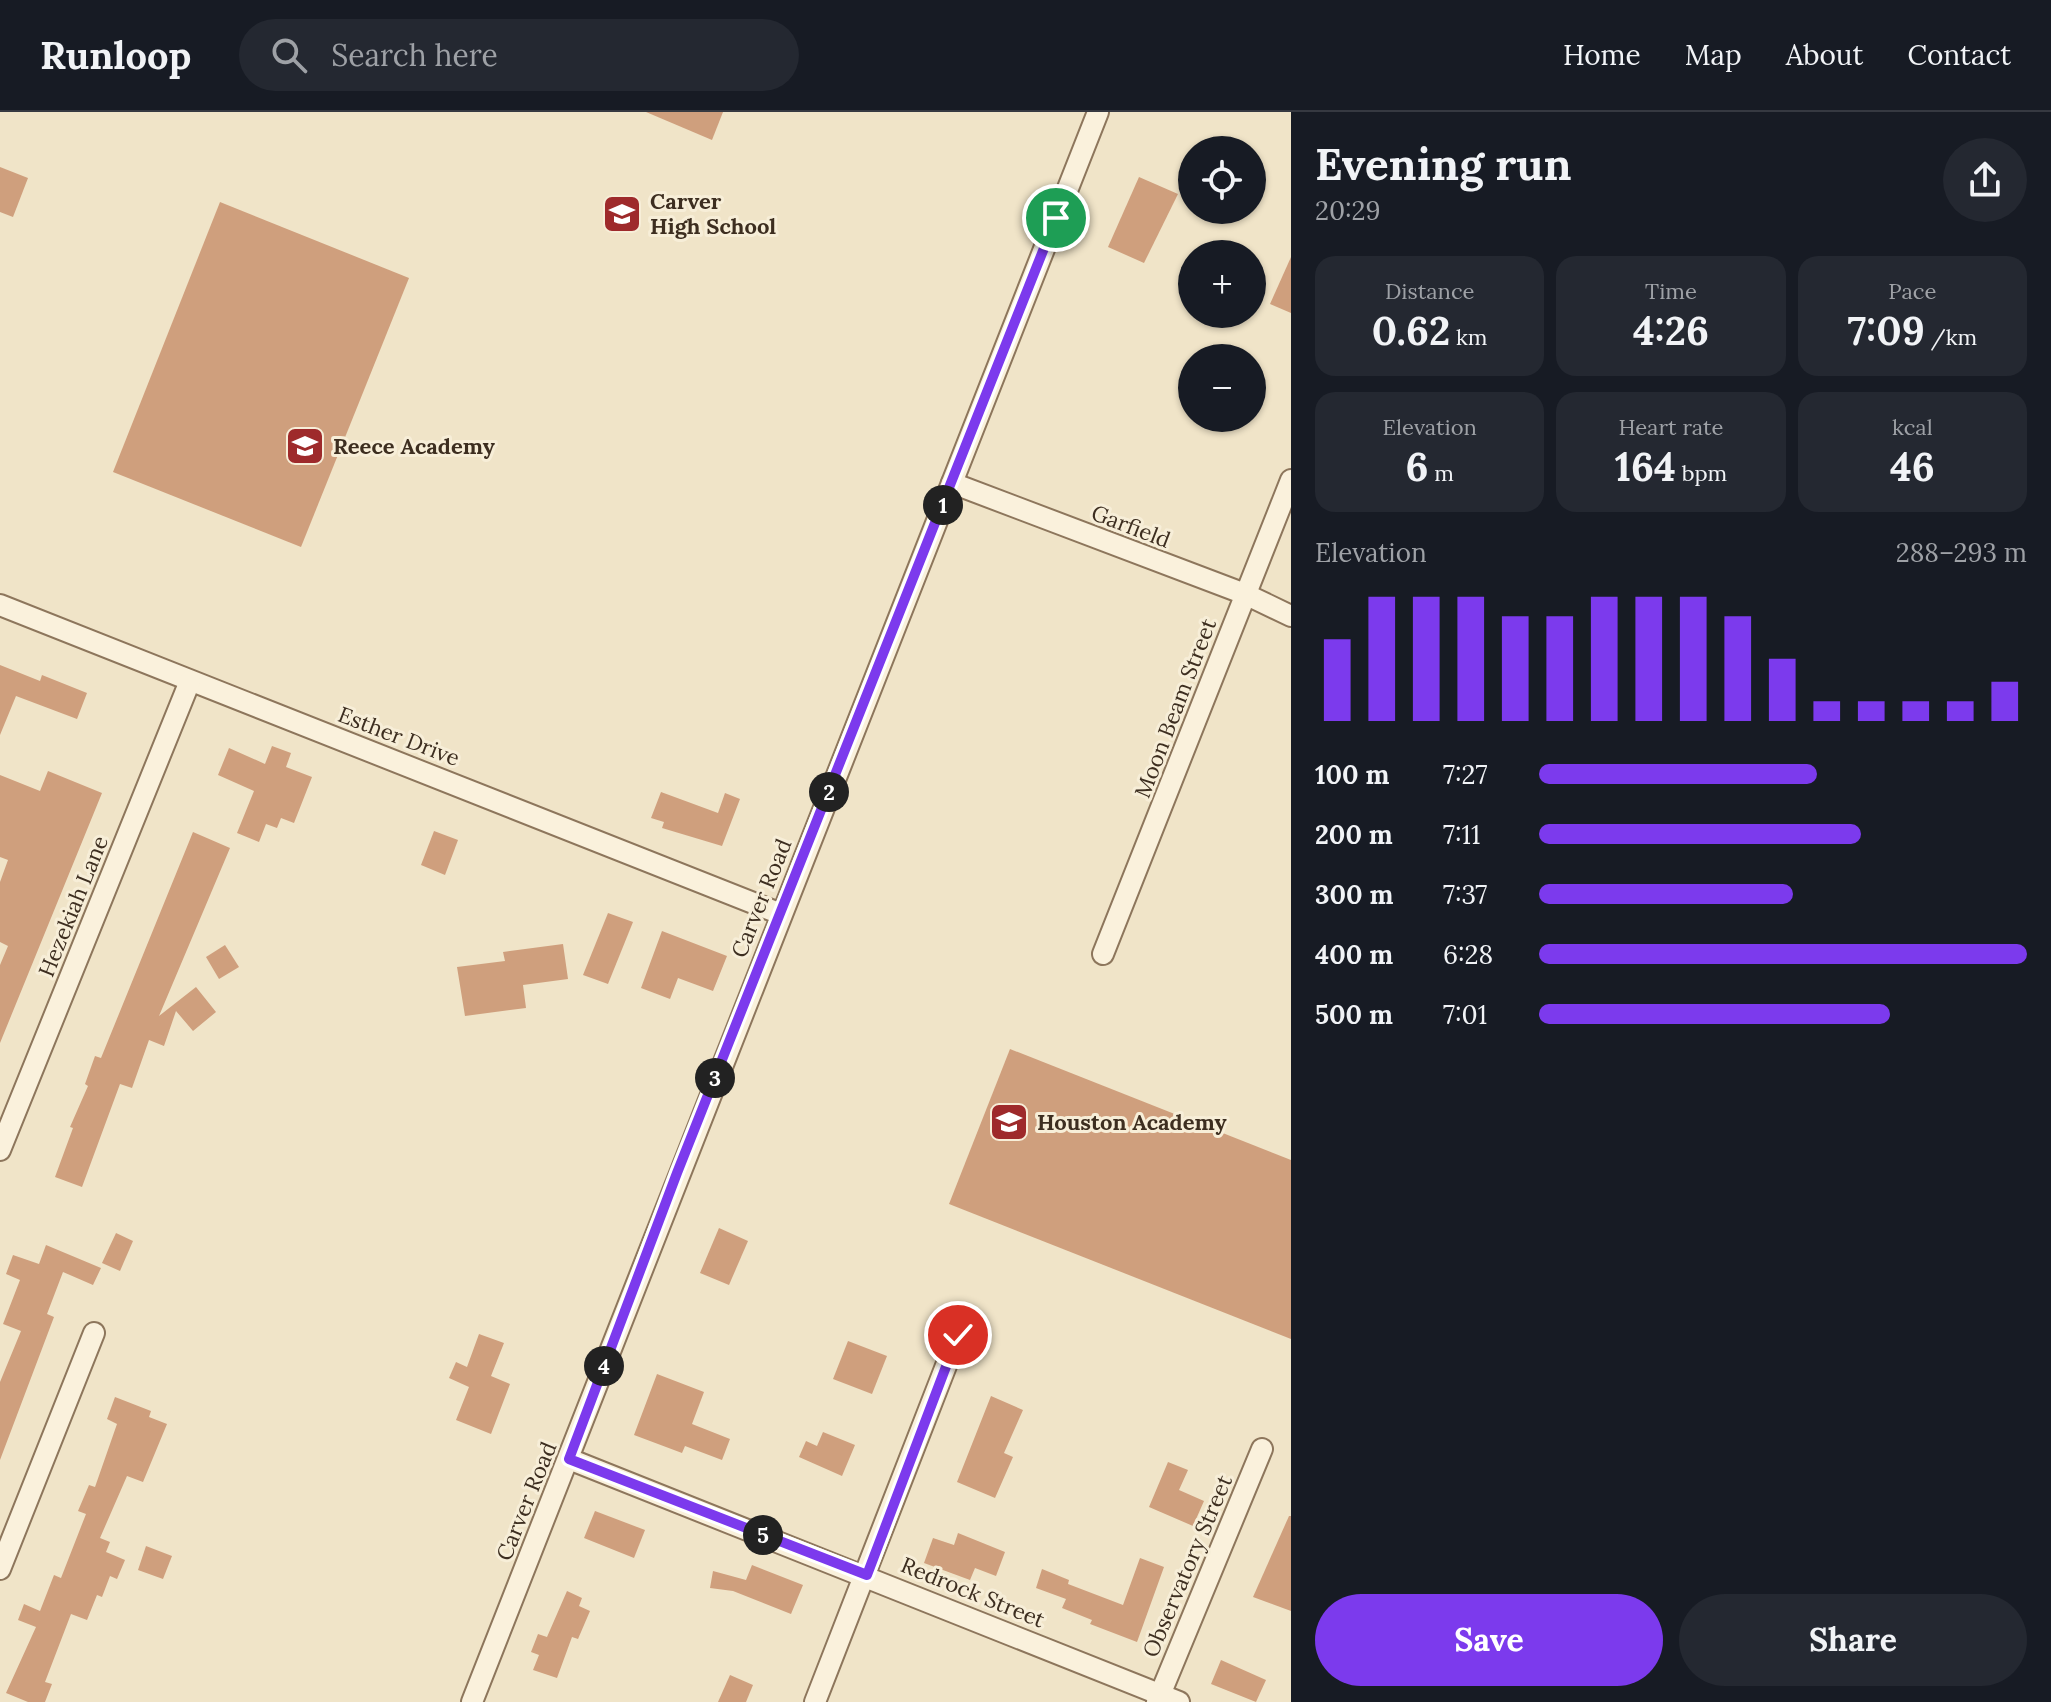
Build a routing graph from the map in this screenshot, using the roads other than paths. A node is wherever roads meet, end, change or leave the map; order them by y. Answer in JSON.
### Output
{"nodes":[{"id":1,"x":1098,"y":112,"type":"edge"},
{"id":2,"x":1291,"y":480,"type":"edge"},
{"id":3,"x":952,"y":483,"type":"junction"},
{"id":4,"x":1245,"y":594,"type":"junction"},
{"id":5,"x":0,"y":605,"type":"edge"},
{"id":6,"x":1291,"y":616,"type":"edge"},
{"id":7,"x":190,"y":681,"type":"junction"},
{"id":8,"x":781,"y":914,"type":"junction"},
{"id":9,"x":1103,"y":954,"type":"dead end"},
{"id":10,"x":0,"y":1150,"type":"edge"},
{"id":11,"x":94,"y":1333,"type":"dead end"},
{"id":12,"x":958,"y":1335,"type":"dead end"},
{"id":13,"x":1262,"y":1449,"type":"dead end"},
{"id":14,"x":569,"y":1459,"type":"junction"},
{"id":15,"x":0,"y":1569,"type":"edge"},
{"id":16,"x":867,"y":1575,"type":"junction"},
{"id":17,"x":1165,"y":1700,"type":"edge"},
{"id":18,"x":472,"y":1702,"type":"edge"},
{"id":19,"x":815,"y":1702,"type":"edge"}],
"edges":[{"from":1,"to":3,"type":"street","name":"Carver Road"},
{"from":2,"to":4,"type":"street","name":"Moon Beam Street"},
{"from":3,"to":4,"type":"street","name":"Garfield"},
{"from":3,"to":8,"type":"street","name":"Carver Road"},
{"from":4,"to":6,"type":"street","name":"Garfield"},
{"from":4,"to":9,"type":"street","name":"Moon Beam Street"},
{"from":5,"to":7,"type":"street","name":"Esther Drive"},
{"from":7,"to":8,"type":"street","name":"Esther Drive"},
{"from":7,"to":10,"type":"street","name":"Hezekiah Lane"},
{"from":8,"to":14,"type":"street","name":"Carver Road"},
{"from":11,"to":15,"type":"street"},
{"from":12,"to":16,"type":"street"},
{"from":13,"to":17,"type":"street","name":"Observatory Street"},
{"from":14,"to":16,"type":"street","name":"Redrock Street"},
{"from":14,"to":18,"type":"street","name":"Carver Road"},
{"from":16,"to":17,"type":"street","name":"Redrock Street"},
{"from":16,"to":19,"type":"street"}]}
